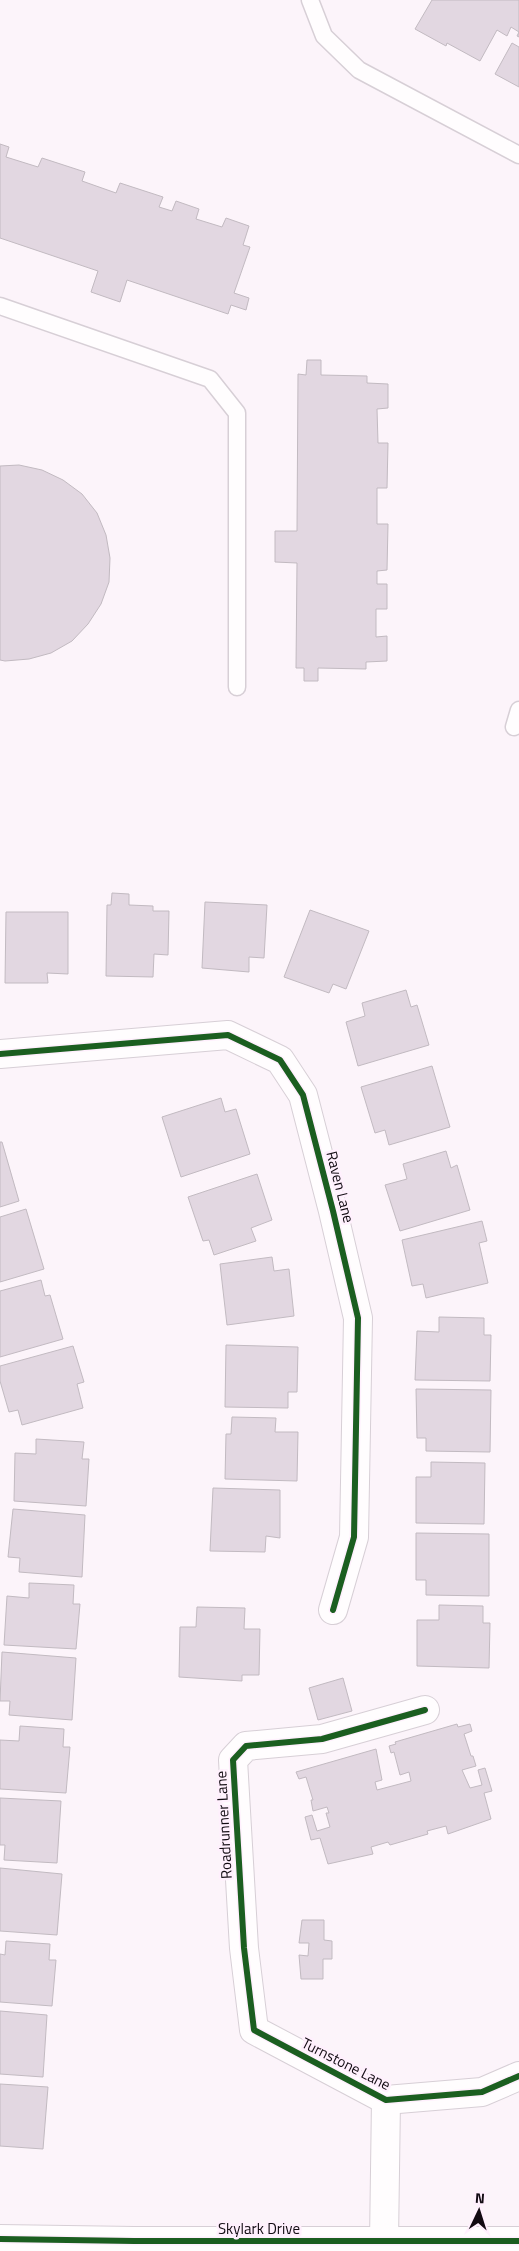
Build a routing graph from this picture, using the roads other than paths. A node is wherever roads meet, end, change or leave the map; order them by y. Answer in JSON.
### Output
{"nodes":[{"id":1,"x":310,"y":0,"type":"edge"},
{"id":2,"x":519,"y":155,"type":"edge"},
{"id":3,"x":0,"y":306,"type":"edge"},
{"id":4,"x":237,"y":687,"type":"dead end"},
{"id":5,"x":519,"y":710,"type":"edge"},
{"id":6,"x":514,"y":727,"type":"dead end"},
{"id":7,"x":0,"y":1054,"type":"edge"},
{"id":8,"x":333,"y":1610,"type":"dead end"},
{"id":9,"x":425,"y":1710,"type":"dead end"},
{"id":10,"x":254,"y":2030,"type":"joint"},
{"id":11,"x":519,"y":2076,"type":"edge"},
{"id":12,"x":386,"y":2100,"type":"junction"},
{"id":13,"x":0,"y":2239,"type":"edge"},
{"id":14,"x":384,"y":2241,"type":"junction"},
{"id":15,"x":519,"y":2241,"type":"edge"},
{"id":16,"x":134,"y":2246,"type":"edge"}],
"edges":[{"from":1,"to":2,"type":"lane"},
{"from":3,"to":4,"type":"lane"},
{"from":5,"to":6,"type":"lane"},
{"from":7,"to":8,"type":"street","name":"Raven Lane"},
{"from":9,"to":10,"type":"street","name":"Roadrunner Lane"},
{"from":10,"to":12,"type":"street","name":"Turnstone Lane"},
{"from":11,"to":12,"type":"street","name":"Turnstone Lane"},
{"from":12,"to":14,"type":"street","name":"Turnstone Lane"},
{"from":13,"to":16,"type":"street","name":"Skylark Drive"},
{"from":14,"to":15,"type":"street","name":"Skylark Drive"},
{"from":14,"to":16,"type":"street","name":"Skylark Drive"}]}
